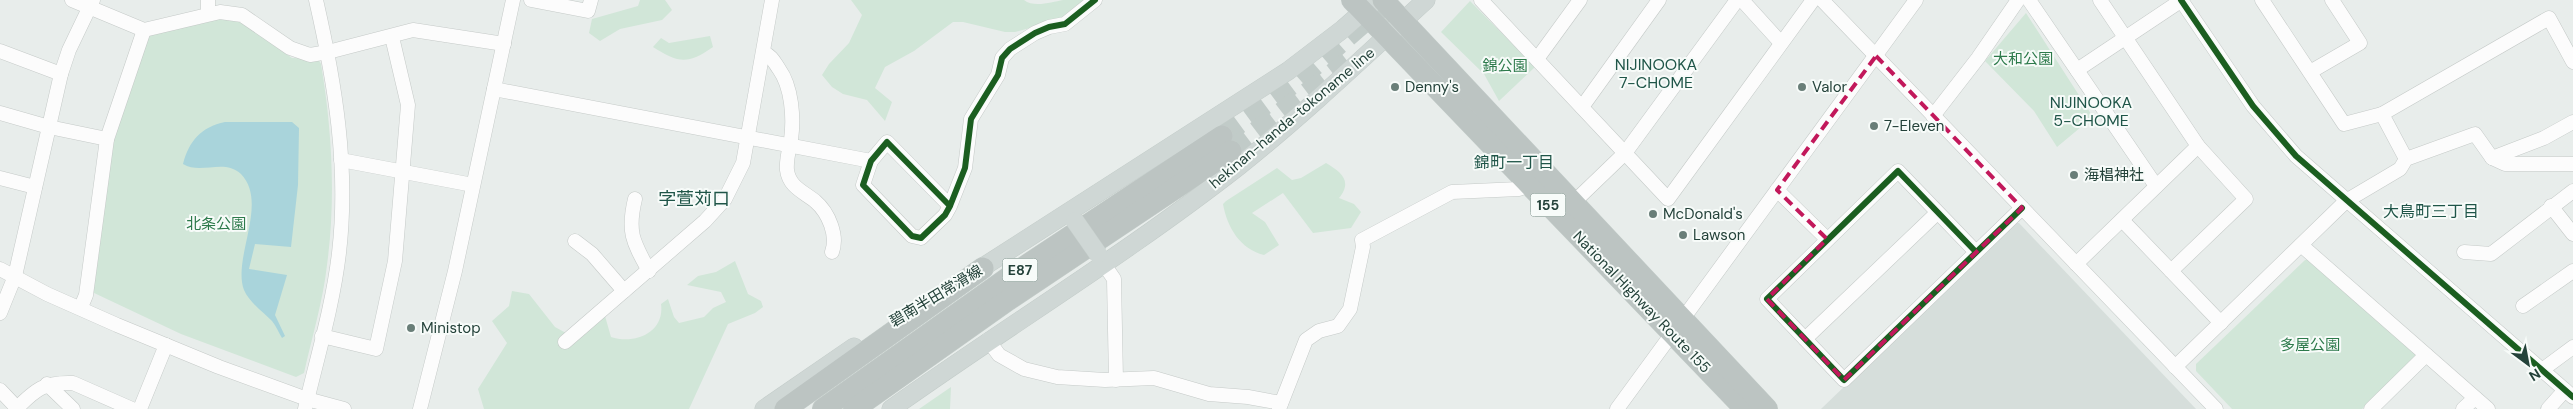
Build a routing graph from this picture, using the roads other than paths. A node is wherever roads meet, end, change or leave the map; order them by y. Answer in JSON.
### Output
{"nodes":[{"id":1,"x":72,"y":0,"type":"edge"},
{"id":2,"x":208,"y":0,"type":"edge"},
{"id":3,"x":316,"y":0,"type":"edge"},
{"id":4,"x":513,"y":0,"type":"edge"},
{"id":5,"x":531,"y":0,"type":"edge"},
{"id":6,"x":591,"y":0,"type":"edge"},
{"id":7,"x":772,"y":0,"type":"edge"},
{"id":8,"x":1095,"y":0,"type":"edge"},
{"id":9,"x":1383,"y":0,"type":"edge"},
{"id":10,"x":1426,"y":0,"type":"edge"},
{"id":11,"x":1481,"y":0,"type":"edge"},
{"id":12,"x":1580,"y":0,"type":"edge"},
{"id":13,"x":1659,"y":0,"type":"edge"},
{"id":14,"x":1737,"y":0,"type":"edge"},
{"id":15,"x":1742,"y":0,"type":"edge"},
{"id":16,"x":1813,"y":0,"type":"edge"},
{"id":17,"x":1822,"y":0,"type":"edge"},
{"id":18,"x":1916,"y":0,"type":"edge"},
{"id":19,"x":2018,"y":0,"type":"edge"},
{"id":20,"x":2028,"y":0,"type":"edge"},
{"id":21,"x":2100,"y":0,"type":"edge"},
{"id":22,"x":2181,"y":0,"type":"edge"},
{"id":23,"x":2262,"y":0,"type":"edge"},
{"id":24,"x":2332,"y":0,"type":"edge"},
{"id":25,"x":91,"y":4,"type":"edge"},
{"id":26,"x":1364,"y":4,"type":"edge"},
{"id":27,"x":208,"y":14,"type":"junction"},
{"id":28,"x":1403,"y":21,"type":"junction"},
{"id":29,"x":144,"y":30,"type":"junction"},
{"id":30,"x":1387,"y":36,"type":"junction"},
{"id":31,"x":392,"y":37,"type":"junction"},
{"id":32,"x":2126,"y":38,"type":"junction"},
{"id":33,"x":1781,"y":43,"type":"junction"},
{"id":34,"x":504,"y":44,"type":"junction"},
{"id":35,"x":0,"y":51,"type":"edge"},
{"id":36,"x":328,"y":52,"type":"junction"},
{"id":37,"x":764,"y":53,"type":"junction"},
{"id":38,"x":1876,"y":56,"type":"junction"},
{"id":39,"x":1536,"y":59,"type":"junction"},
{"id":40,"x":2573,"y":62,"type":"edge"},
{"id":41,"x":2077,"y":70,"type":"junction"},
{"id":42,"x":2310,"y":72,"type":"junction"},
{"id":43,"x":61,"y":74,"type":"junction"},
{"id":44,"x":494,"y":89,"type":"junction"},
{"id":45,"x":1582,"y":107,"type":"junction"},
{"id":46,"x":0,"y":113,"type":"edge"},
{"id":47,"x":2382,"y":114,"type":"junction"},
{"id":48,"x":1933,"y":116,"type":"junction"},
{"id":49,"x":2573,"y":122,"type":"edge"},
{"id":50,"x":49,"y":127,"type":"junction"},
{"id":51,"x":748,"y":136,"type":"junction"},
{"id":52,"x":107,"y":140,"type":"junction"},
{"id":53,"x":790,"y":144,"type":"junction"},
{"id":54,"x":2198,"y":146,"type":"junction"},
{"id":55,"x":1625,"y":153,"type":"junction"},
{"id":56,"x":2492,"y":158,"type":"junction"},
{"id":57,"x":2406,"y":159,"type":"junction"},
{"id":58,"x":341,"y":160,"type":"junction"},
{"id":59,"x":871,"y":160,"type":"junction"},
{"id":60,"x":2573,"y":164,"type":"edge"},
{"id":61,"x":402,"y":173,"type":"junction"},
{"id":62,"x":0,"y":178,"type":"edge"},
{"id":63,"x":473,"y":185,"type":"junction"},
{"id":64,"x":1529,"y":186,"type":"junction"},
{"id":65,"x":2156,"y":186,"type":"junction"},
{"id":66,"x":35,"y":187,"type":"junction"},
{"id":67,"x":1777,"y":190,"type":"junction"},
{"id":68,"x":2573,"y":191,"type":"edge"},
{"id":69,"x":635,"y":199,"type":"dead end"},
{"id":70,"x":2346,"y":201,"type":"junction"},
{"id":71,"x":1573,"y":203,"type":"junction"},
{"id":72,"x":950,"y":206,"type":"junction"},
{"id":73,"x":2551,"y":206,"type":"junction"},
{"id":74,"x":2022,"y":208,"type":"junction"},
{"id":75,"x":1937,"y":213,"type":"junction"},
{"id":76,"x":1071,"y":216,"type":"junction"},
{"id":77,"x":2122,"y":220,"type":"junction"},
{"id":78,"x":2573,"y":234,"type":"edge"},
{"id":79,"x":1827,"y":239,"type":"junction"},
{"id":80,"x":575,"y":241,"type":"dead end"},
{"id":81,"x":2301,"y":245,"type":"junction"},
{"id":82,"x":832,"y":252,"type":"dead end"},
{"id":83,"x":1976,"y":252,"type":"junction"},
{"id":84,"x":2464,"y":252,"type":"dead end"},
{"id":85,"x":1100,"y":259,"type":"junction"},
{"id":86,"x":2076,"y":264,"type":"junction"},
{"id":87,"x":983,"y":268,"type":"junction"},
{"id":88,"x":0,"y":269,"type":"edge"},
{"id":89,"x":649,"y":270,"type":"junction"},
{"id":90,"x":2171,"y":271,"type":"junction"},
{"id":91,"x":2573,"y":271,"type":"edge"},
{"id":92,"x":15,"y":276,"type":"junction"},
{"id":93,"x":624,"y":291,"type":"junction"},
{"id":94,"x":2523,"y":306,"type":"dead end"},
{"id":95,"x":81,"y":307,"type":"junction"},
{"id":96,"x":0,"y":313,"type":"edge"},
{"id":97,"x":2221,"y":323,"type":"junction"},
{"id":98,"x":1679,"y":328,"type":"junction"},
{"id":99,"x":322,"y":336,"type":"junction"},
{"id":100,"x":1805,"y":339,"type":"junction"},
{"id":101,"x":988,"y":340,"type":"junction"},
{"id":102,"x":565,"y":342,"type":"dead end"},
{"id":103,"x":166,"y":346,"type":"junction"},
{"id":104,"x":2573,"y":347,"type":"edge"},
{"id":105,"x":2426,"y":355,"type":"junction"},
{"id":106,"x":2175,"y":367,"type":"junction"},
{"id":107,"x":2542,"y":370,"type":"junction"},
{"id":108,"x":1116,"y":380,"type":"junction"},
{"id":109,"x":47,"y":384,"type":"junction"},
{"id":110,"x":0,"y":390,"type":"edge"},
{"id":111,"x":2569,"y":393,"type":"edge"},
{"id":112,"x":2475,"y":398,"type":"junction"},
{"id":113,"x":306,"y":404,"type":"edge"},
{"id":114,"x":1280,"y":406,"type":"edge"},
{"id":115,"x":16,"y":408,"type":"edge"},
{"id":116,"x":73,"y":409,"type":"edge"},
{"id":117,"x":132,"y":409,"type":"edge"},
{"id":118,"x":140,"y":409,"type":"edge"},
{"id":119,"x":344,"y":409,"type":"edge"},
{"id":120,"x":420,"y":409,"type":"edge"},
{"id":121,"x":764,"y":409,"type":"edge"},
{"id":122,"x":785,"y":409,"type":"edge"},
{"id":123,"x":823,"y":409,"type":"edge"},
{"id":124,"x":854,"y":409,"type":"edge"},
{"id":125,"x":891,"y":409,"type":"edge"},
{"id":126,"x":1617,"y":409,"type":"edge"},
{"id":127,"x":1745,"y":409,"type":"edge"},
{"id":128,"x":1767,"y":409,"type":"edge"},
{"id":129,"x":2216,"y":409,"type":"edge"},
{"id":130,"x":2371,"y":409,"type":"edge"},
{"id":131,"x":2463,"y":409,"type":"edge"},
{"id":132,"x":2488,"y":409,"type":"edge"},
{"id":133,"x":2548,"y":409,"type":"edge"}],
"edges":[{"from":1,"to":25,"type":"street"},
{"from":2,"to":27,"type":"street"},
{"from":3,"to":36,"type":"street"},
{"from":4,"to":34,"type":"street"},
{"from":5,"to":6,"type":"street"},
{"from":7,"to":37,"type":"street"},
{"from":8,"to":72,"type":"street"},
{"from":9,"to":28,"type":"highway","name":"National Highway Route 155","number":"155"},
{"from":10,"to":28,"type":"main road","name":"hekinan-handa-tokoname line"},
{"from":11,"to":39,"type":"street"},
{"from":12,"to":39,"type":"street"},
{"from":13,"to":45,"type":"street"},
{"from":14,"to":55,"type":"street"},
{"from":15,"to":33,"type":"street"},
{"from":16,"to":33,"type":"street"},
{"from":17,"to":38,"type":"street"},
{"from":18,"to":38,"type":"street"},
{"from":19,"to":48,"type":"street"},
{"from":20,"to":41,"type":"street"},
{"from":21,"to":32,"type":"street"},
{"from":22,"to":32,"type":"street"},
{"from":22,"to":70,"type":"street"},
{"from":23,"to":42,"type":"street"},
{"from":24,"to":42,"type":"street"},
{"from":25,"to":29,"type":"street"},
{"from":25,"to":43,"type":"street"},
{"from":26,"to":30,"type":"highway","name":"National Highway Route 155","number":"155"},
{"from":26,"to":76,"type":"main road"},
{"from":27,"to":29,"type":"street"},
{"from":27,"to":36,"type":"street"},
{"from":28,"to":30,"type":"main road","name":"hekinan-handa-tokoname line"},
{"from":28,"to":71,"type":"highway","name":"National Highway Route 155","number":"155"},
{"from":29,"to":52,"type":"street"},
{"from":30,"to":64,"type":"highway","name":"National Highway Route 155","number":"155"},
{"from":30,"to":85,"type":"main road","name":"hekinan-handa-tokoname line"},
{"from":31,"to":34,"type":"street"},
{"from":31,"to":36,"type":"street"},
{"from":31,"to":61,"type":"street"},
{"from":32,"to":41,"type":"street"},
{"from":32,"to":54,"type":"street"},
{"from":33,"to":55,"type":"street"},
{"from":34,"to":44,"type":"street"},
{"from":35,"to":43,"type":"street"},
{"from":36,"to":58,"type":"street"},
{"from":37,"to":51,"type":"street"},
{"from":37,"to":53,"type":"street"},
{"from":38,"to":48,"type":"street"},
{"from":38,"to":67,"type":"street"},
{"from":39,"to":45,"type":"street"},
{"from":40,"to":47,"type":"street"},
{"from":41,"to":65,"type":"street"},
{"from":42,"to":47,"type":"street"},
{"from":43,"to":50,"type":"street"},
{"from":44,"to":51,"type":"street"},
{"from":44,"to":63,"type":"street"},
{"from":45,"to":55,"type":"street"},
{"from":46,"to":50,"type":"street"},
{"from":47,"to":57,"type":"street"},
{"from":48,"to":74,"type":"street"},
{"from":49,"to":56,"type":"street"},
{"from":50,"to":52,"type":"street"},
{"from":50,"to":66,"type":"street"},
{"from":51,"to":53,"type":"street"},
{"from":51,"to":89,"type":"street"},
{"from":52,"to":95,"type":"street"},
{"from":53,"to":59,"type":"street"},
{"from":53,"to":82,"type":"street"},
{"from":54,"to":65,"type":"street"},
{"from":54,"to":90,"type":"street"},
{"from":55,"to":71,"type":"street"},
{"from":56,"to":57,"type":"street"},
{"from":56,"to":60,"type":"street"},
{"from":57,"to":70,"type":"street"},
{"from":58,"to":61,"type":"street"},
{"from":58,"to":99,"type":"street"},
{"from":59,"to":72,"type":"street"},
{"from":59,"to":72,"type":"street"},
{"from":61,"to":63,"type":"street"},
{"from":61,"to":99,"type":"street"},
{"from":62,"to":66,"type":"street"},
{"from":63,"to":120,"type":"street"},
{"from":64,"to":98,"type":"highway","name":"National Highway Route 155","number":"155"},
{"from":64,"to":114,"type":"street"},
{"from":65,"to":77,"type":"street"},
{"from":66,"to":92,"type":"street"},
{"from":67,"to":79,"type":"street"},
{"from":67,"to":98,"type":"street"},
{"from":68,"to":73,"type":"street"},
{"from":69,"to":89,"type":"street"},
{"from":70,"to":81,"type":"street"},
{"from":70,"to":107,"type":"street"},
{"from":71,"to":98,"type":"highway","name":"National Highway Route 155","number":"155"},
{"from":73,"to":78,"type":"street"},
{"from":73,"to":84,"type":"street"},
{"from":74,"to":83,"type":"street"},
{"from":74,"to":86,"type":"street"},
{"from":75,"to":79,"type":"street"},
{"from":75,"to":83,"type":"street"},
{"from":75,"to":100,"type":"street"},
{"from":76,"to":85,"type":"main road","bridge":true},
{"from":76,"to":87,"type":"main road","name":"碧南半田常滑線"},
{"from":77,"to":86,"type":"street"},
{"from":77,"to":90,"type":"street"},
{"from":79,"to":100,"type":"street"},
{"from":80,"to":93,"type":"street"},
{"from":81,"to":97,"type":"street"},
{"from":81,"to":105,"type":"street"},
{"from":83,"to":100,"type":"street"},
{"from":85,"to":101,"type":"main road"},
{"from":85,"to":108,"type":"street"},
{"from":86,"to":106,"type":"street"},
{"from":87,"to":121,"type":"main road","name":"碧南半田常滑線"},
{"from":87,"to":122,"type":"highway"},
{"from":88,"to":92,"type":"street"},
{"from":89,"to":93,"type":"street"},
{"from":90,"to":97,"type":"street"},
{"from":91,"to":94,"type":"street"},
{"from":92,"to":95,"type":"street"},
{"from":92,"to":96,"type":"street"},
{"from":93,"to":102,"type":"street"},
{"from":95,"to":103,"type":"street"},
{"from":97,"to":106,"type":"street"},
{"from":98,"to":126,"type":"street"},
{"from":98,"to":127,"type":"highway","name":"National Highway Route 155","number":"155"},
{"from":98,"to":128,"type":"highway","name":"National Highway Route 155","number":"155"},
{"from":99,"to":113,"type":"street"},
{"from":101,"to":108,"type":"street"},
{"from":101,"to":125,"type":"main road"},
{"from":103,"to":113,"type":"street"},
{"from":103,"to":118,"type":"street"},
{"from":104,"to":107,"type":"street"},
{"from":105,"to":112,"type":"street"},
{"from":105,"to":130,"type":"street"},
{"from":106,"to":129,"type":"street"},
{"from":107,"to":111,"type":"street"},
{"from":108,"to":114,"type":"street"},
{"from":109,"to":115,"type":"street"},
{"from":109,"to":116,"type":"street"},
{"from":109,"to":117,"type":"street"},
{"from":110,"to":115,"type":"street"},
{"from":111,"to":133,"type":"street"},
{"from":112,"to":131,"type":"street"},
{"from":112,"to":132,"type":"street"},
{"from":113,"to":119,"type":"street"},
{"from":123,"to":124,"type":"highway","number":"E87"}]}
